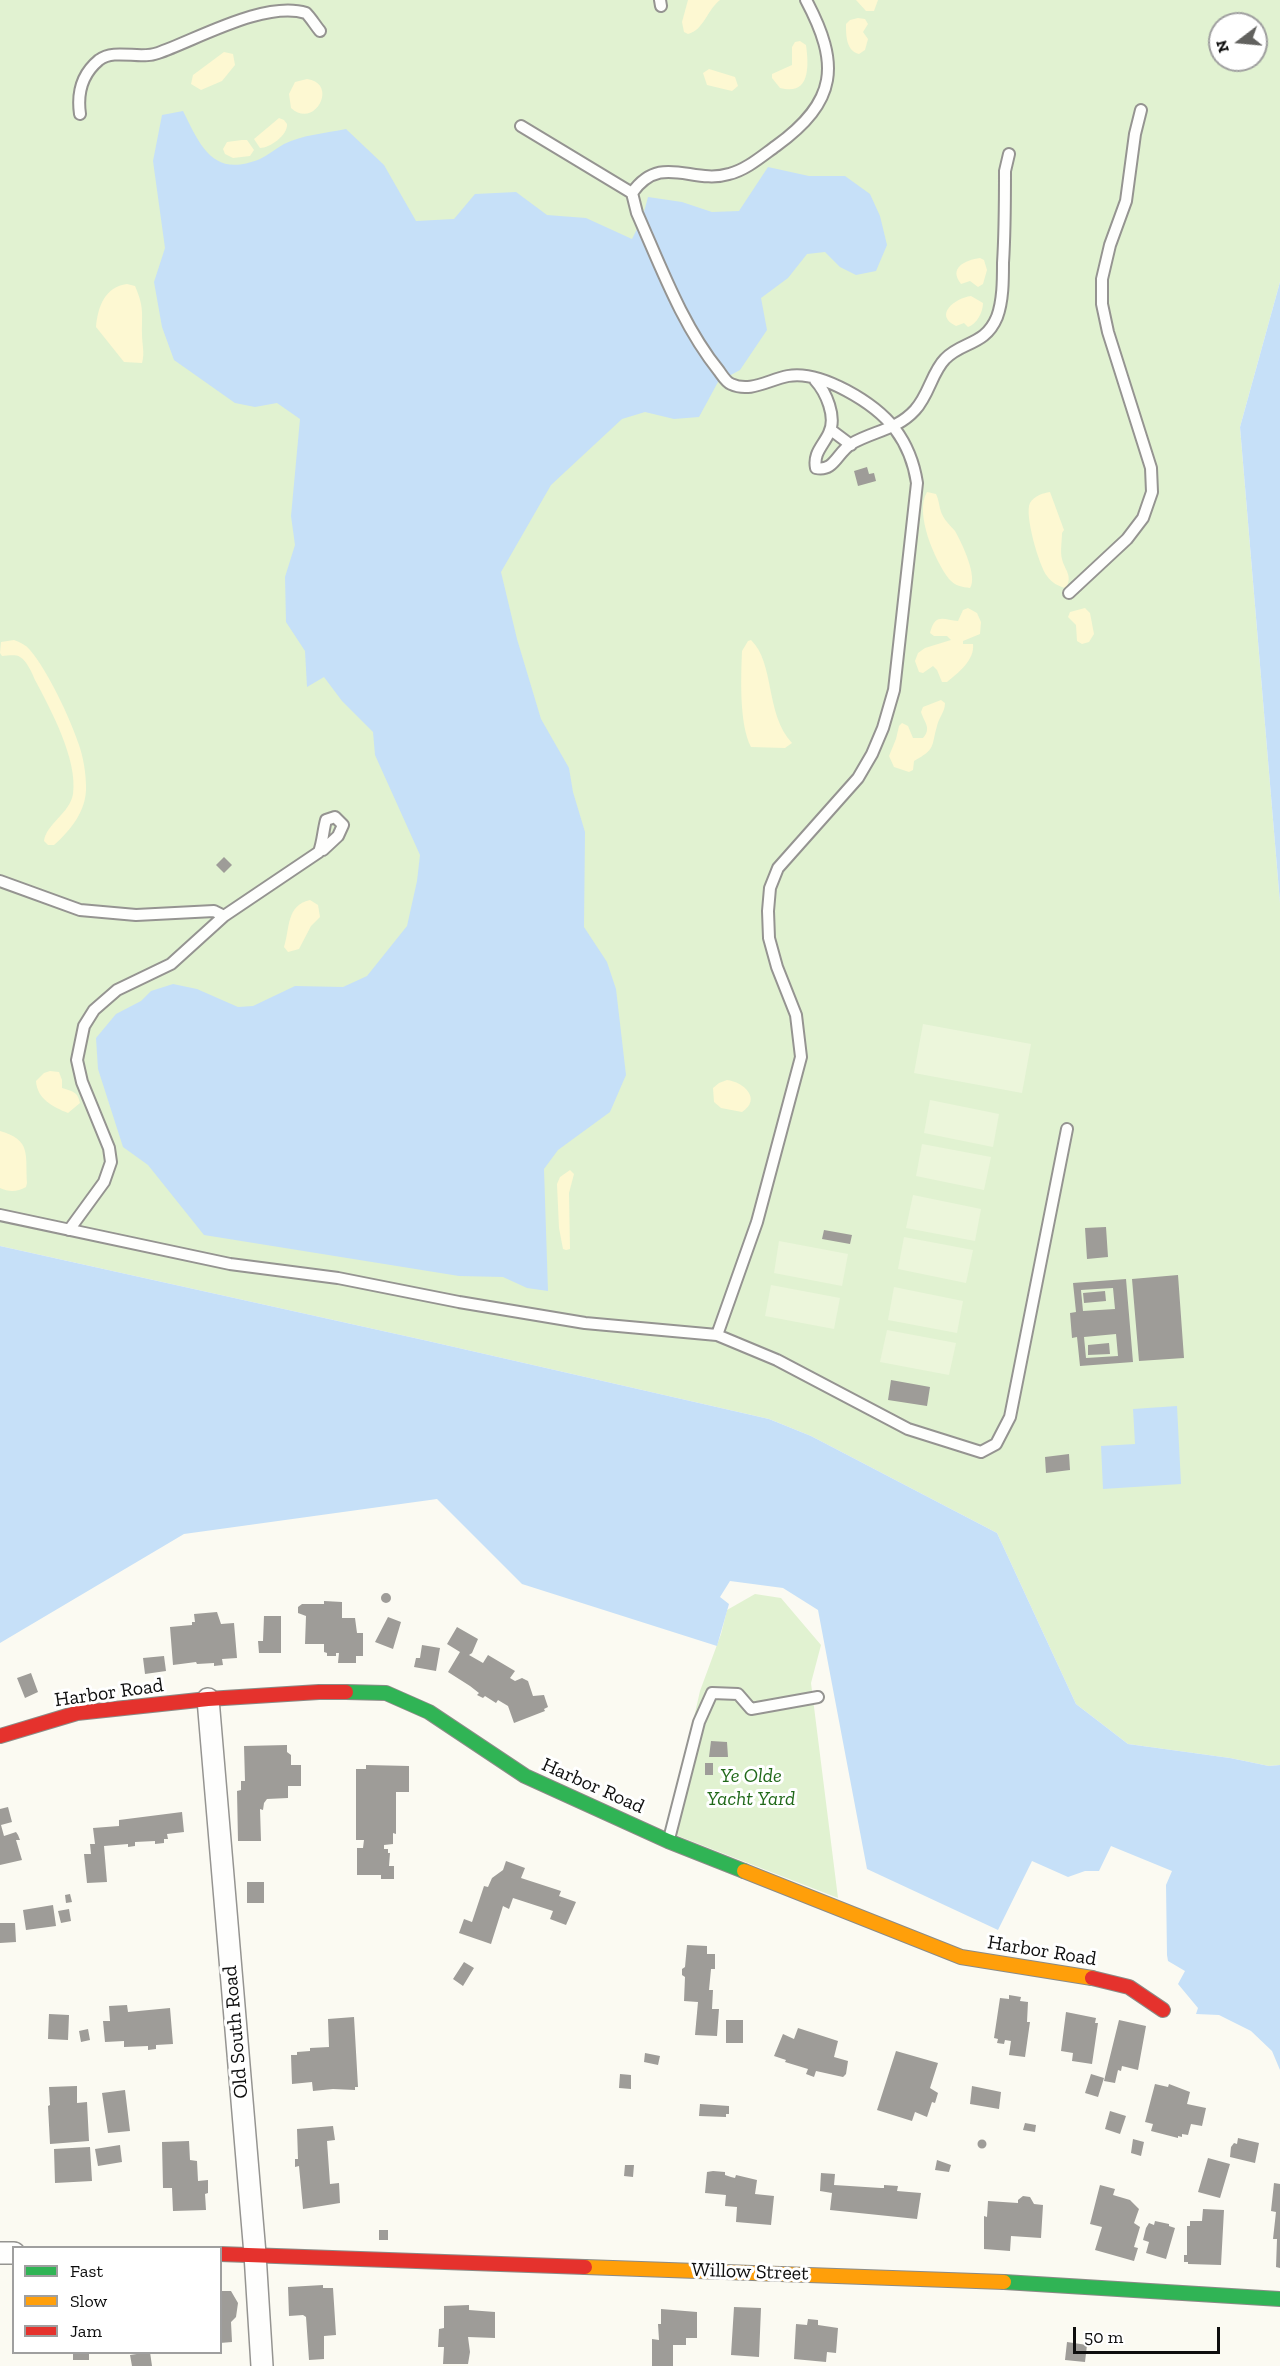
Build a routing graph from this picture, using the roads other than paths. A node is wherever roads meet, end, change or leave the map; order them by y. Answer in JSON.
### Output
{"nodes":[{"id":1,"x":806,"y":0,"type":"edge"},
{"id":2,"x":320,"y":31,"type":"dead end"},
{"id":3,"x":1141,"y":110,"type":"dead end"},
{"id":4,"x":80,"y":114,"type":"dead end"},
{"id":5,"x":520,"y":126,"type":"dead end"},
{"id":6,"x":1009,"y":154,"type":"dead end"},
{"id":7,"x":632,"y":194,"type":"junction"},
{"id":8,"x":813,"y":378,"type":"junction"},
{"id":9,"x":894,"y":427,"type":"junction"},
{"id":10,"x":831,"y":430,"type":"junction"},
{"id":11,"x":851,"y":445,"type":"junction"},
{"id":12,"x":1069,"y":593,"type":"dead end"},
{"id":13,"x":323,"y":850,"type":"dead end"},
{"id":14,"x":0,"y":881,"type":"edge"},
{"id":15,"x":224,"y":916,"type":"junction"},
{"id":16,"x":1066,"y":1129,"type":"dead end"},
{"id":17,"x":0,"y":1215,"type":"edge"},
{"id":18,"x":69,"y":1230,"type":"junction"},
{"id":19,"x":717,"y":1335,"type":"junction"},
{"id":20,"x":818,"y":1697,"type":"dead end"},
{"id":21,"x":208,"y":1699,"type":"junction"},
{"id":22,"x":0,"y":1736,"type":"edge"},
{"id":23,"x":668,"y":1841,"type":"junction"},
{"id":24,"x":1163,"y":2010,"type":"dead end"},
{"id":25,"x":222,"y":2254,"type":"edge"},
{"id":26,"x":255,"y":2254,"type":"junction"},
{"id":27,"x":1280,"y":2300,"type":"edge"},
{"id":28,"x":262,"y":2366,"type":"edge"}],
"edges":[{"from":1,"to":7,"type":"lane"},
{"from":2,"to":4,"type":"lane"},
{"from":3,"to":12,"type":"lane"},
{"from":5,"to":7,"type":"lane"},
{"from":6,"to":9,"type":"lane"},
{"from":7,"to":8,"type":"lane"},
{"from":8,"to":9,"type":"lane"},
{"from":8,"to":10,"type":"lane"},
{"from":9,"to":11,"type":"lane"},
{"from":9,"to":19,"type":"lane"},
{"from":10,"to":11,"type":"lane"},
{"from":10,"to":11,"type":"lane"},
{"from":13,"to":15,"type":"lane"},
{"from":14,"to":15,"type":"lane"},
{"from":15,"to":18,"type":"lane"},
{"from":16,"to":19,"type":"lane"},
{"from":17,"to":18,"type":"lane"},
{"from":18,"to":19,"type":"lane"},
{"from":20,"to":23,"type":"lane"},
{"from":21,"to":22,"type":"street","name":"Harbor Road"},
{"from":21,"to":23,"type":"street","name":"Harbor Road"},
{"from":21,"to":26,"type":"street","name":"Old South Road"},
{"from":23,"to":24,"type":"street","name":"Harbor Road"},
{"from":25,"to":26,"type":"street","name":"Willow Street"},
{"from":26,"to":27,"type":"street","name":"Willow Street"},
{"from":26,"to":28,"type":"street","name":"Old South Road"}]}
